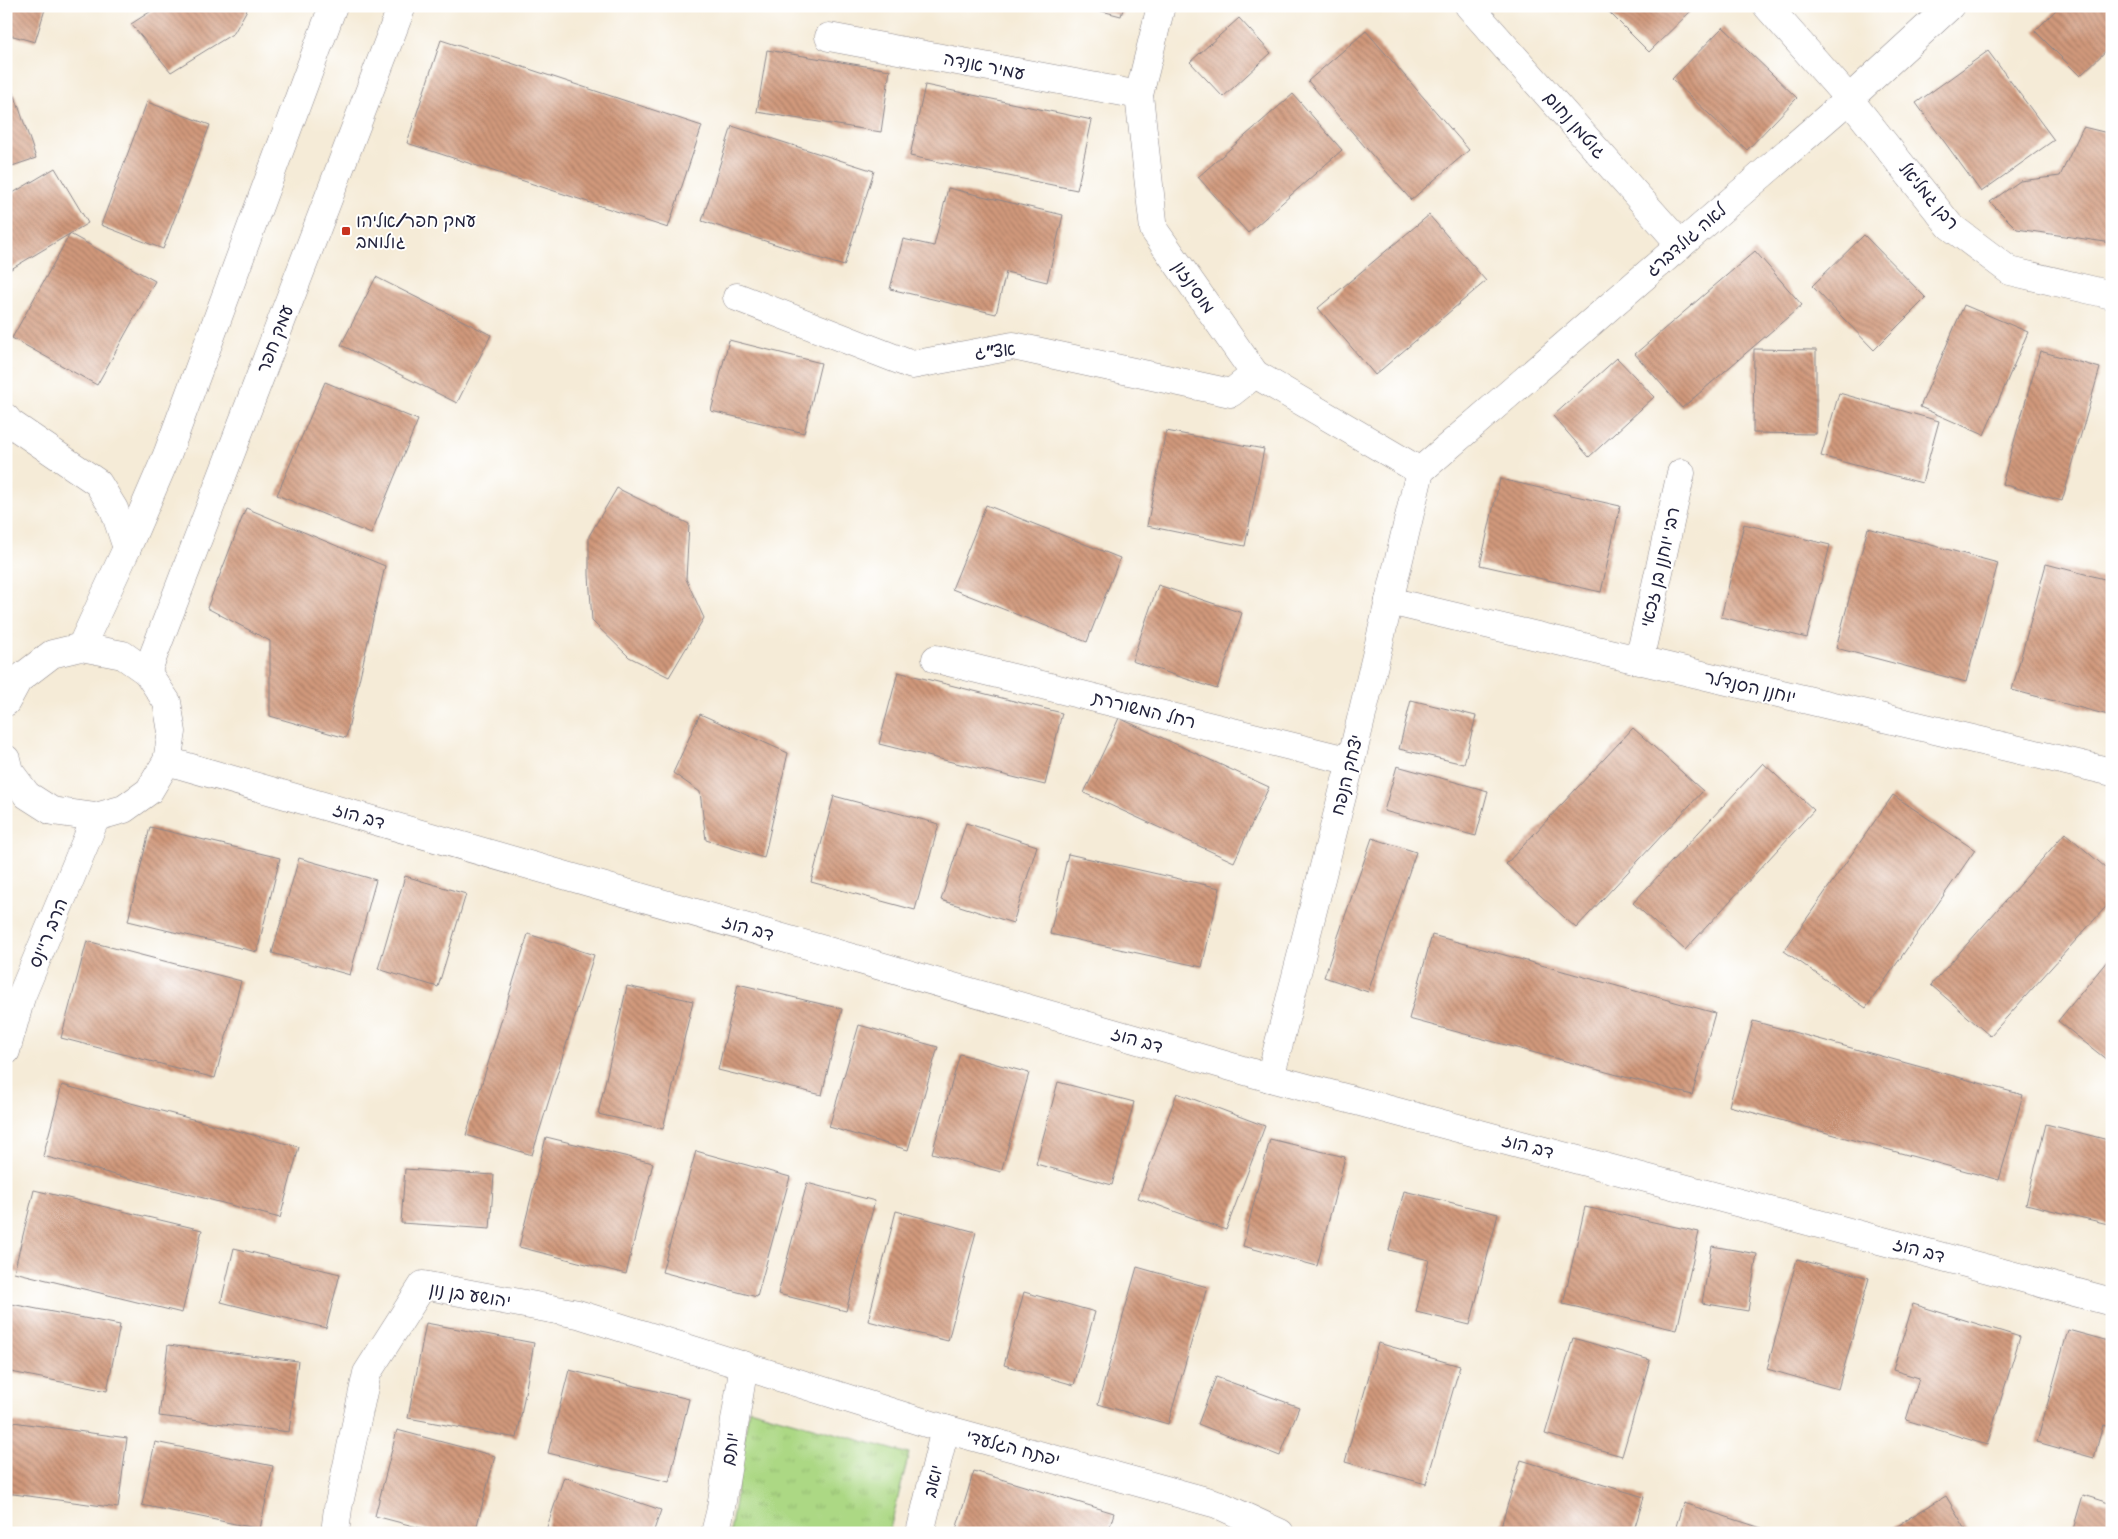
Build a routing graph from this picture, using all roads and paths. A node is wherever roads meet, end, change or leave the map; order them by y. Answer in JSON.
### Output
{"nodes":[{"id":1,"x":332,"y":6,"type":"edge"},
{"id":2,"x":402,"y":6,"type":"edge"},
{"id":3,"x":1160,"y":6,"type":"edge"},
{"id":4,"x":1469,"y":6,"type":"edge"},
{"id":5,"x":1767,"y":6,"type":"edge"},
{"id":6,"x":1950,"y":6,"type":"edge"},
{"id":7,"x":829,"y":38,"type":"dead end"},
{"id":8,"x":1139,"y":95,"type":"junction"},
{"id":9,"x":1849,"y":99,"type":"junction"},
{"id":10,"x":1681,"y":245,"type":"junction"},
{"id":11,"x":2112,"y":295,"type":"edge"},
{"id":12,"x":737,"y":297,"type":"dead end"},
{"id":13,"x":1255,"y":374,"type":"junction"},
{"id":14,"x":6,"y":418,"type":"edge"},
{"id":15,"x":1420,"y":470,"type":"junction"},
{"id":16,"x":1681,"y":472,"type":"dead end"},
{"id":17,"x":127,"y":548,"type":"junction"},
{"id":18,"x":1389,"y":601,"type":"junction"},
{"id":19,"x":81,"y":647,"type":"junction"},
{"id":20,"x":936,"y":658,"type":"dead end"},
{"id":21,"x":1639,"y":660,"type":"junction"},
{"id":22,"x":147,"y":672,"type":"junction"},
{"id":23,"x":6,"y":702,"type":"edge"},
{"id":24,"x":1352,"y":761,"type":"junction"},
{"id":25,"x":167,"y":762,"type":"junction"},
{"id":26,"x":7,"y":771,"type":"edge"},
{"id":27,"x":2112,"y":772,"type":"edge"},
{"id":28,"x":96,"y":817,"type":"junction"},
{"id":29,"x":6,"y":1052,"type":"edge"},
{"id":30,"x":1270,"y":1078,"type":"junction"},
{"id":31,"x":2112,"y":1302,"type":"edge"},
{"id":32,"x":744,"y":1365,"type":"junction"},
{"id":33,"x":946,"y":1429,"type":"junction"},
{"id":34,"x":335,"y":1533,"type":"edge"},
{"id":35,"x":715,"y":1533,"type":"edge"},
{"id":36,"x":920,"y":1533,"type":"edge"},
{"id":37,"x":1280,"y":1533,"type":"edge"}],
"edges":[{"from":1,"to":17,"type":"street"},
{"from":2,"to":22,"type":"street","name":"עמק חפר"},
{"from":3,"to":8,"type":"street","name":"מוסינזון"},
{"from":4,"to":10,"type":"street","name":"גוטמן נחום"},
{"from":5,"to":9,"type":"street","name":"רבן גמליאל"},
{"from":6,"to":9,"type":"street","name":"לאה גולדברג"},
{"from":7,"to":8,"type":"street","name":"עמיר אנדה"},
{"from":8,"to":13,"type":"street","name":"מוסינזון"},
{"from":9,"to":10,"type":"street","name":"לאה גולדברג"},
{"from":9,"to":11,"type":"street","name":"רבן גמליאל"},
{"from":10,"to":15,"type":"street","name":"לאה גולדברג"},
{"from":12,"to":13,"type":"street","name":"אצ\"ג"},
{"from":13,"to":15,"type":"street","name":"מוסינזון"},
{"from":14,"to":17,"type":"street"},
{"from":15,"to":18,"type":"street","name":"יצחק הנפח"},
{"from":16,"to":21,"type":"street","name":"רבי יוחנן בן זכאי"},
{"from":17,"to":19,"type":"street"},
{"from":18,"to":21,"type":"street","name":"יוחנן הסנדלר"},
{"from":18,"to":24,"type":"street","name":"יצחק הנפח"},
{"from":19,"to":22,"type":"street"},
{"from":19,"to":23,"type":"street"},
{"from":20,"to":24,"type":"street","name":"רחל המשוררת"},
{"from":21,"to":27,"type":"street","name":"יוחנן הסנדלר"},
{"from":22,"to":25,"type":"street"},
{"from":24,"to":30,"type":"street","name":"יצחק הנפח"},
{"from":25,"to":28,"type":"street"},
{"from":25,"to":30,"type":"street","name":"דב הוז"},
{"from":26,"to":28,"type":"street"},
{"from":28,"to":29,"type":"street","name":"הרב ריינס"},
{"from":30,"to":31,"type":"street","name":"דב הוז"},
{"from":32,"to":33,"type":"street","name":"יפתח הגלעדי"},
{"from":32,"to":34,"type":"street","name":"יהושע בן נון"},
{"from":32,"to":35,"type":"street","name":"יותם"},
{"from":33,"to":36,"type":"street","name":"יואב"},
{"from":33,"to":37,"type":"street","name":"יפתח הגלעדי"}]}
